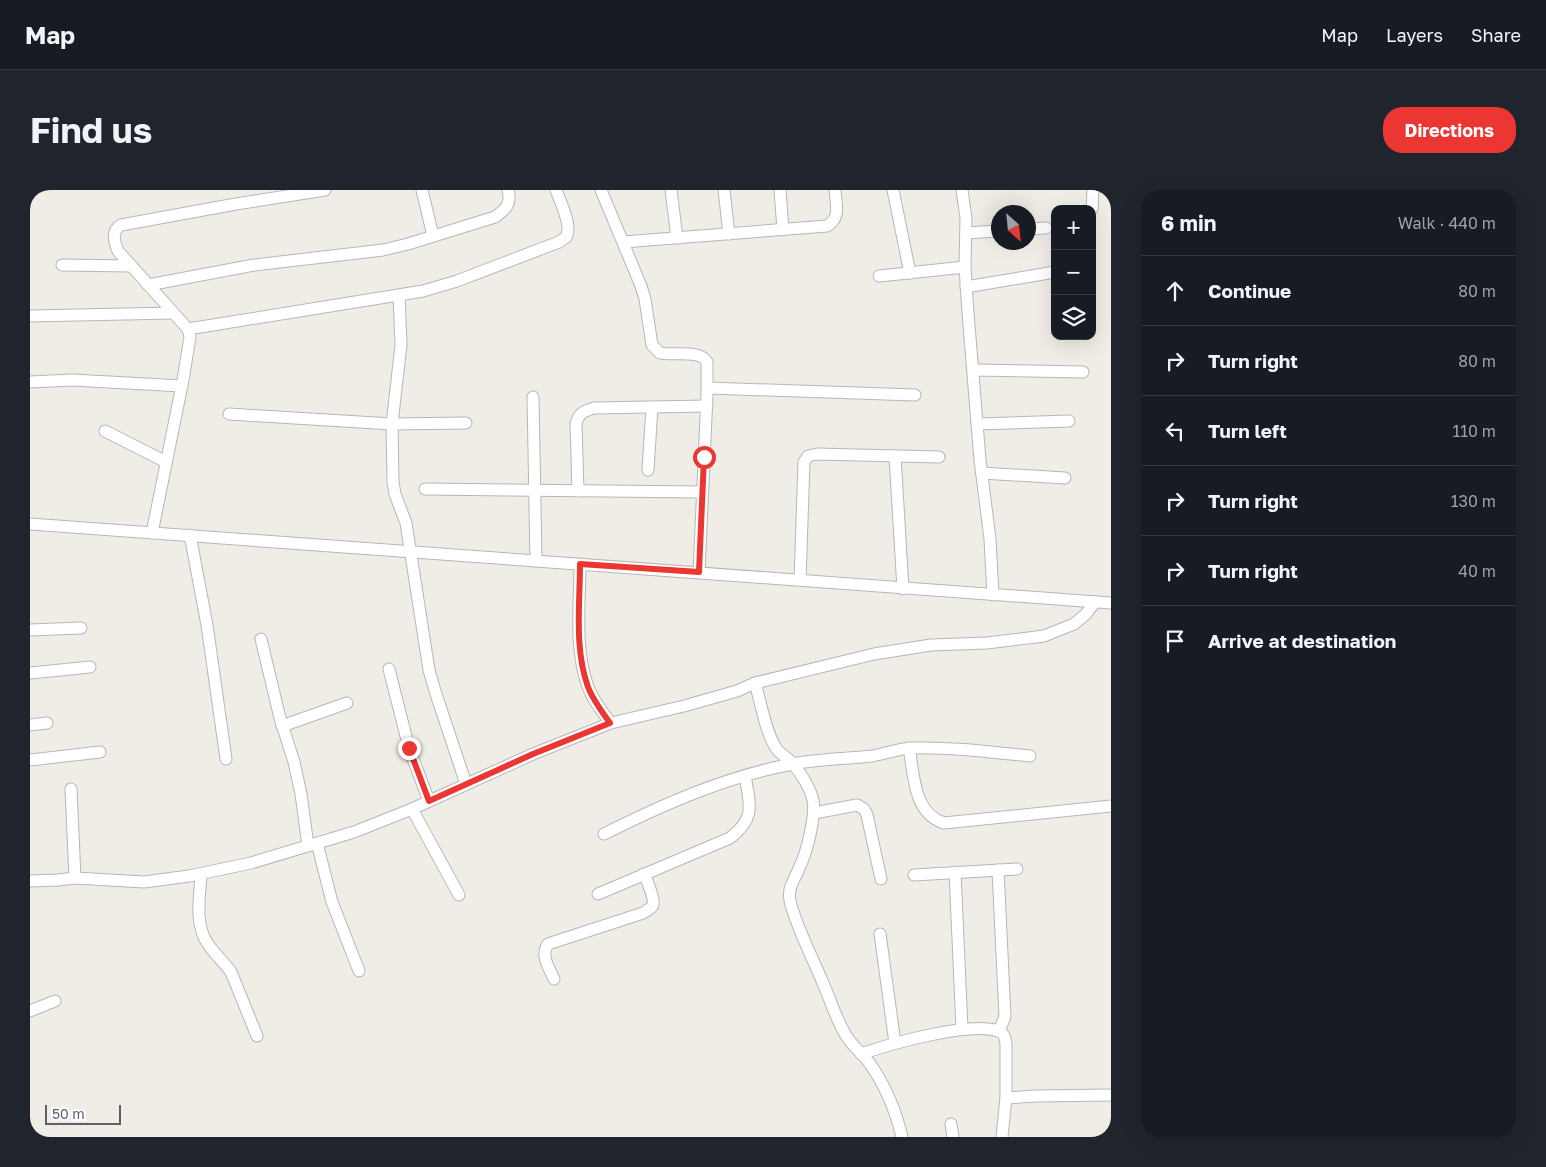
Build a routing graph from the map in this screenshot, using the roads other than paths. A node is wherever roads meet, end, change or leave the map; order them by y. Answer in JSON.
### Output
{"nodes":[{"id":1,"x":325,"y":190,"type":"edge"},
{"id":2,"x":422,"y":190,"type":"edge"},
{"id":3,"x":508,"y":190,"type":"edge"},
{"id":4,"x":556,"y":190,"type":"edge"},
{"id":5,"x":601,"y":190,"type":"edge"},
{"id":6,"x":671,"y":190,"type":"edge"},
{"id":7,"x":724,"y":190,"type":"edge"},
{"id":8,"x":780,"y":190,"type":"edge"},
{"id":9,"x":835,"y":190,"type":"edge"},
{"id":10,"x":893,"y":190,"type":"edge"},
{"id":11,"x":962,"y":190,"type":"edge"},
{"id":12,"x":1093,"y":190,"type":"edge"},
{"id":13,"x":1092,"y":205,"type":"edge"},
{"id":14,"x":1046,"y":228,"type":"dead end"},
{"id":15,"x":1036,"y":229,"type":"edge"},
{"id":16,"x":783,"y":230,"type":"junction"},
{"id":17,"x":991,"y":231,"type":"edge"},
{"id":18,"x":966,"y":233,"type":"junction"},
{"id":19,"x":729,"y":234,"type":"junction"},
{"id":20,"x":433,"y":236,"type":"junction"},
{"id":21,"x":677,"y":238,"type":"junction"},
{"id":22,"x":624,"y":242,"type":"junction"},
{"id":23,"x":62,"y":265,"type":"dead end"},
{"id":24,"x":132,"y":266,"type":"junction"},
{"id":25,"x":965,"y":267,"type":"junction"},
{"id":26,"x":910,"y":273,"type":"junction"},
{"id":27,"x":1051,"y":273,"type":"edge"},
{"id":28,"x":879,"y":276,"type":"dead end"},
{"id":29,"x":148,"y":285,"type":"junction"},
{"id":30,"x":966,"y":287,"type":"junction"},
{"id":31,"x":399,"y":295,"type":"junction"},
{"id":32,"x":173,"y":313,"type":"junction"},
{"id":33,"x":30,"y":316,"type":"edge"},
{"id":34,"x":188,"y":329,"type":"junction"},
{"id":35,"x":973,"y":370,"type":"junction"},
{"id":36,"x":1083,"y":372,"type":"dead end"},
{"id":37,"x":30,"y":382,"type":"edge"},
{"id":38,"x":182,"y":386,"type":"junction"},
{"id":39,"x":708,"y":388,"type":"junction"},
{"id":40,"x":916,"y":394,"type":"dead end"},
{"id":41,"x":533,"y":397,"type":"dead end"},
{"id":42,"x":707,"y":406,"type":"junction"},
{"id":43,"x":652,"y":407,"type":"junction"},
{"id":44,"x":229,"y":414,"type":"dead end"},
{"id":45,"x":1069,"y":420,"type":"dead end"},
{"id":46,"x":466,"y":423,"type":"dead end"},
{"id":47,"x":392,"y":424,"type":"junction"},
{"id":48,"x":977,"y":424,"type":"junction"},
{"id":49,"x":105,"y":431,"type":"dead end"},
{"id":50,"x":895,"y":456,"type":"junction"},
{"id":51,"x":939,"y":457,"type":"dead end"},
{"id":52,"x":166,"y":462,"type":"junction"},
{"id":53,"x":648,"y":470,"type":"dead end"},
{"id":54,"x":982,"y":473,"type":"junction"},
{"id":55,"x":1065,"y":478,"type":"dead end"},
{"id":56,"x":425,"y":490,"type":"dead end"},
{"id":57,"x":534,"y":491,"type":"junction"},
{"id":58,"x":578,"y":491,"type":"junction"},
{"id":59,"x":703,"y":492,"type":"junction"},
{"id":60,"x":30,"y":524,"type":"edge"},
{"id":61,"x":152,"y":533,"type":"junction"},
{"id":62,"x":190,"y":535,"type":"junction"},
{"id":63,"x":411,"y":552,"type":"junction"},
{"id":64,"x":536,"y":560,"type":"junction"},
{"id":65,"x":580,"y":564,"type":"junction"},
{"id":66,"x":699,"y":572,"type":"junction"},
{"id":67,"x":800,"y":580,"type":"junction"},
{"id":68,"x":903,"y":588,"type":"junction"},
{"id":69,"x":993,"y":595,"type":"junction"},
{"id":70,"x":1095,"y":602,"type":"junction"},
{"id":71,"x":1111,"y":603,"type":"edge"},
{"id":72,"x":81,"y":628,"type":"dead end"},
{"id":73,"x":30,"y":630,"type":"edge"},
{"id":74,"x":261,"y":639,"type":"dead end"},
{"id":75,"x":90,"y":667,"type":"dead end"},
{"id":76,"x":389,"y":669,"type":"dead end"},
{"id":77,"x":30,"y":673,"type":"edge"},
{"id":78,"x":756,"y":683,"type":"junction"},
{"id":79,"x":346,"y":703,"type":"dead end"},
{"id":80,"x":47,"y":723,"type":"dead end"},
{"id":81,"x":610,"y":723,"type":"junction"},
{"id":82,"x":30,"y":724,"type":"edge"},
{"id":83,"x":282,"y":726,"type":"junction"},
{"id":84,"x":909,"y":748,"type":"junction"},
{"id":85,"x":100,"y":752,"type":"dead end"},
{"id":86,"x":1030,"y":756,"type":"dead end"},
{"id":87,"x":226,"y":759,"type":"dead end"},
{"id":88,"x":30,"y":760,"type":"edge"},
{"id":89,"x":793,"y":764,"type":"junction"},
{"id":90,"x":745,"y":776,"type":"junction"},
{"id":91,"x":466,"y":784,"type":"junction"},
{"id":92,"x":71,"y":789,"type":"dead end"},
{"id":93,"x":429,"y":801,"type":"junction"},
{"id":94,"x":1111,"y":806,"type":"edge"},
{"id":95,"x":412,"y":809,"type":"junction"},
{"id":96,"x":814,"y":813,"type":"junction"},
{"id":97,"x":604,"y":834,"type":"dead end"},
{"id":98,"x":312,"y":844,"type":"junction"},
{"id":99,"x":1017,"y":869,"type":"dead end"},
{"id":100,"x":998,"y":870,"type":"junction"},
{"id":101,"x":955,"y":872,"type":"junction"},
{"id":102,"x":201,"y":874,"type":"junction"},
{"id":103,"x":644,"y":874,"type":"junction"},
{"id":104,"x":914,"y":875,"type":"dead end"},
{"id":105,"x":75,"y":878,"type":"junction"},
{"id":106,"x":881,"y":879,"type":"dead end"},
{"id":107,"x":30,"y":881,"type":"edge"},
{"id":108,"x":598,"y":894,"type":"dead end"},
{"id":109,"x":459,"y":895,"type":"dead end"},
{"id":110,"x":880,"y":934,"type":"dead end"},
{"id":111,"x":360,"y":971,"type":"dead end"},
{"id":112,"x":554,"y":979,"type":"dead end"},
{"id":113,"x":56,"y":1001,"type":"dead end"},
{"id":114,"x":30,"y":1011,"type":"edge"},
{"id":115,"x":962,"y":1029,"type":"junction"},
{"id":116,"x":999,"y":1031,"type":"junction"},
{"id":117,"x":257,"y":1036,"type":"dead end"},
{"id":118,"x":896,"y":1043,"type":"junction"},
{"id":119,"x":861,"y":1054,"type":"junction"},
{"id":120,"x":1111,"y":1095,"type":"edge"},
{"id":121,"x":1006,"y":1098,"type":"junction"},
{"id":122,"x":952,"y":1124,"type":"dead end"},
{"id":123,"x":902,"y":1137,"type":"edge"},
{"id":124,"x":953,"y":1137,"type":"edge"},
{"id":125,"x":1002,"y":1137,"type":"edge"}],
"edges":[{"from":1,"to":24,"type":"street"},
{"from":2,"to":20,"type":"street"},
{"from":3,"to":20,"type":"street"},
{"from":4,"to":31,"type":"street"},
{"from":5,"to":22,"type":"street"},
{"from":6,"to":21,"type":"street"},
{"from":7,"to":19,"type":"street"},
{"from":8,"to":16,"type":"street"},
{"from":9,"to":16,"type":"street"},
{"from":10,"to":26,"type":"street"},
{"from":11,"to":18,"type":"street"},
{"from":12,"to":13,"type":"street"},
{"from":14,"to":15,"type":"street"},
{"from":16,"to":19,"type":"street"},
{"from":17,"to":18,"type":"street"},
{"from":18,"to":25,"type":"street"},
{"from":19,"to":21,"type":"street"},
{"from":20,"to":29,"type":"street"},
{"from":21,"to":22,"type":"street"},
{"from":22,"to":39,"type":"street"},
{"from":23,"to":24,"type":"street"},
{"from":24,"to":29,"type":"street"},
{"from":25,"to":26,"type":"street"},
{"from":25,"to":30,"type":"street"},
{"from":26,"to":28,"type":"street"},
{"from":27,"to":30,"type":"street"},
{"from":29,"to":32,"type":"street"},
{"from":30,"to":35,"type":"street"},
{"from":31,"to":34,"type":"street"},
{"from":31,"to":47,"type":"street"},
{"from":32,"to":33,"type":"street"},
{"from":32,"to":34,"type":"street"},
{"from":34,"to":38,"type":"street"},
{"from":35,"to":36,"type":"street"},
{"from":35,"to":48,"type":"street"},
{"from":37,"to":38,"type":"street"},
{"from":38,"to":52,"type":"street"},
{"from":39,"to":40,"type":"street"},
{"from":39,"to":42,"type":"street"},
{"from":41,"to":57,"type":"street"},
{"from":42,"to":43,"type":"street"},
{"from":42,"to":59,"type":"street"},
{"from":43,"to":53,"type":"street"},
{"from":43,"to":58,"type":"street"},
{"from":44,"to":47,"type":"street"},
{"from":45,"to":48,"type":"street"},
{"from":46,"to":47,"type":"street"},
{"from":47,"to":63,"type":"street"},
{"from":48,"to":54,"type":"street"},
{"from":49,"to":52,"type":"street"},
{"from":50,"to":51,"type":"street"},
{"from":50,"to":67,"type":"street"},
{"from":50,"to":68,"type":"street"},
{"from":52,"to":61,"type":"street"},
{"from":54,"to":55,"type":"street"},
{"from":54,"to":69,"type":"street"},
{"from":56,"to":57,"type":"street"},
{"from":57,"to":58,"type":"street"},
{"from":57,"to":64,"type":"street"},
{"from":58,"to":59,"type":"street"},
{"from":59,"to":66,"type":"street"},
{"from":60,"to":61,"type":"street"},
{"from":61,"to":62,"type":"street"},
{"from":62,"to":63,"type":"street"},
{"from":62,"to":87,"type":"street"},
{"from":63,"to":64,"type":"street"},
{"from":63,"to":91,"type":"street"},
{"from":64,"to":65,"type":"street"},
{"from":65,"to":66,"type":"street"},
{"from":65,"to":81,"type":"street"},
{"from":66,"to":67,"type":"street"},
{"from":67,"to":68,"type":"street"},
{"from":68,"to":69,"type":"street"},
{"from":69,"to":70,"type":"street"},
{"from":70,"to":71,"type":"street"},
{"from":70,"to":78,"type":"street"},
{"from":72,"to":73,"type":"street"},
{"from":74,"to":83,"type":"street"},
{"from":75,"to":77,"type":"street"},
{"from":76,"to":93,"type":"street"},
{"from":78,"to":81,"type":"street"},
{"from":78,"to":89,"type":"street"},
{"from":79,"to":83,"type":"street"},
{"from":80,"to":82,"type":"street"},
{"from":81,"to":91,"type":"street"},
{"from":83,"to":98,"type":"street"},
{"from":84,"to":86,"type":"street"},
{"from":84,"to":89,"type":"street"},
{"from":84,"to":94,"type":"street"},
{"from":85,"to":88,"type":"street"},
{"from":89,"to":90,"type":"street"},
{"from":89,"to":96,"type":"street"},
{"from":90,"to":97,"type":"street"},
{"from":90,"to":103,"type":"street"},
{"from":91,"to":93,"type":"street"},
{"from":92,"to":105,"type":"street"},
{"from":93,"to":95,"type":"street"},
{"from":95,"to":98,"type":"street"},
{"from":95,"to":109,"type":"street"},
{"from":96,"to":106,"type":"street"},
{"from":96,"to":119,"type":"street"},
{"from":98,"to":102,"type":"street"},
{"from":98,"to":111,"type":"street"},
{"from":99,"to":100,"type":"street"},
{"from":100,"to":101,"type":"street"},
{"from":100,"to":116,"type":"street"},
{"from":101,"to":104,"type":"street"},
{"from":101,"to":115,"type":"street"},
{"from":102,"to":105,"type":"street"},
{"from":102,"to":117,"type":"street"},
{"from":103,"to":108,"type":"street"},
{"from":103,"to":112,"type":"street"},
{"from":105,"to":107,"type":"street"},
{"from":110,"to":118,"type":"street"},
{"from":113,"to":114,"type":"street"},
{"from":115,"to":116,"type":"street"},
{"from":115,"to":118,"type":"street"},
{"from":116,"to":121,"type":"street"},
{"from":118,"to":119,"type":"street"},
{"from":119,"to":123,"type":"street"},
{"from":120,"to":121,"type":"street"},
{"from":121,"to":125,"type":"street"},
{"from":122,"to":124,"type":"street"}]}
